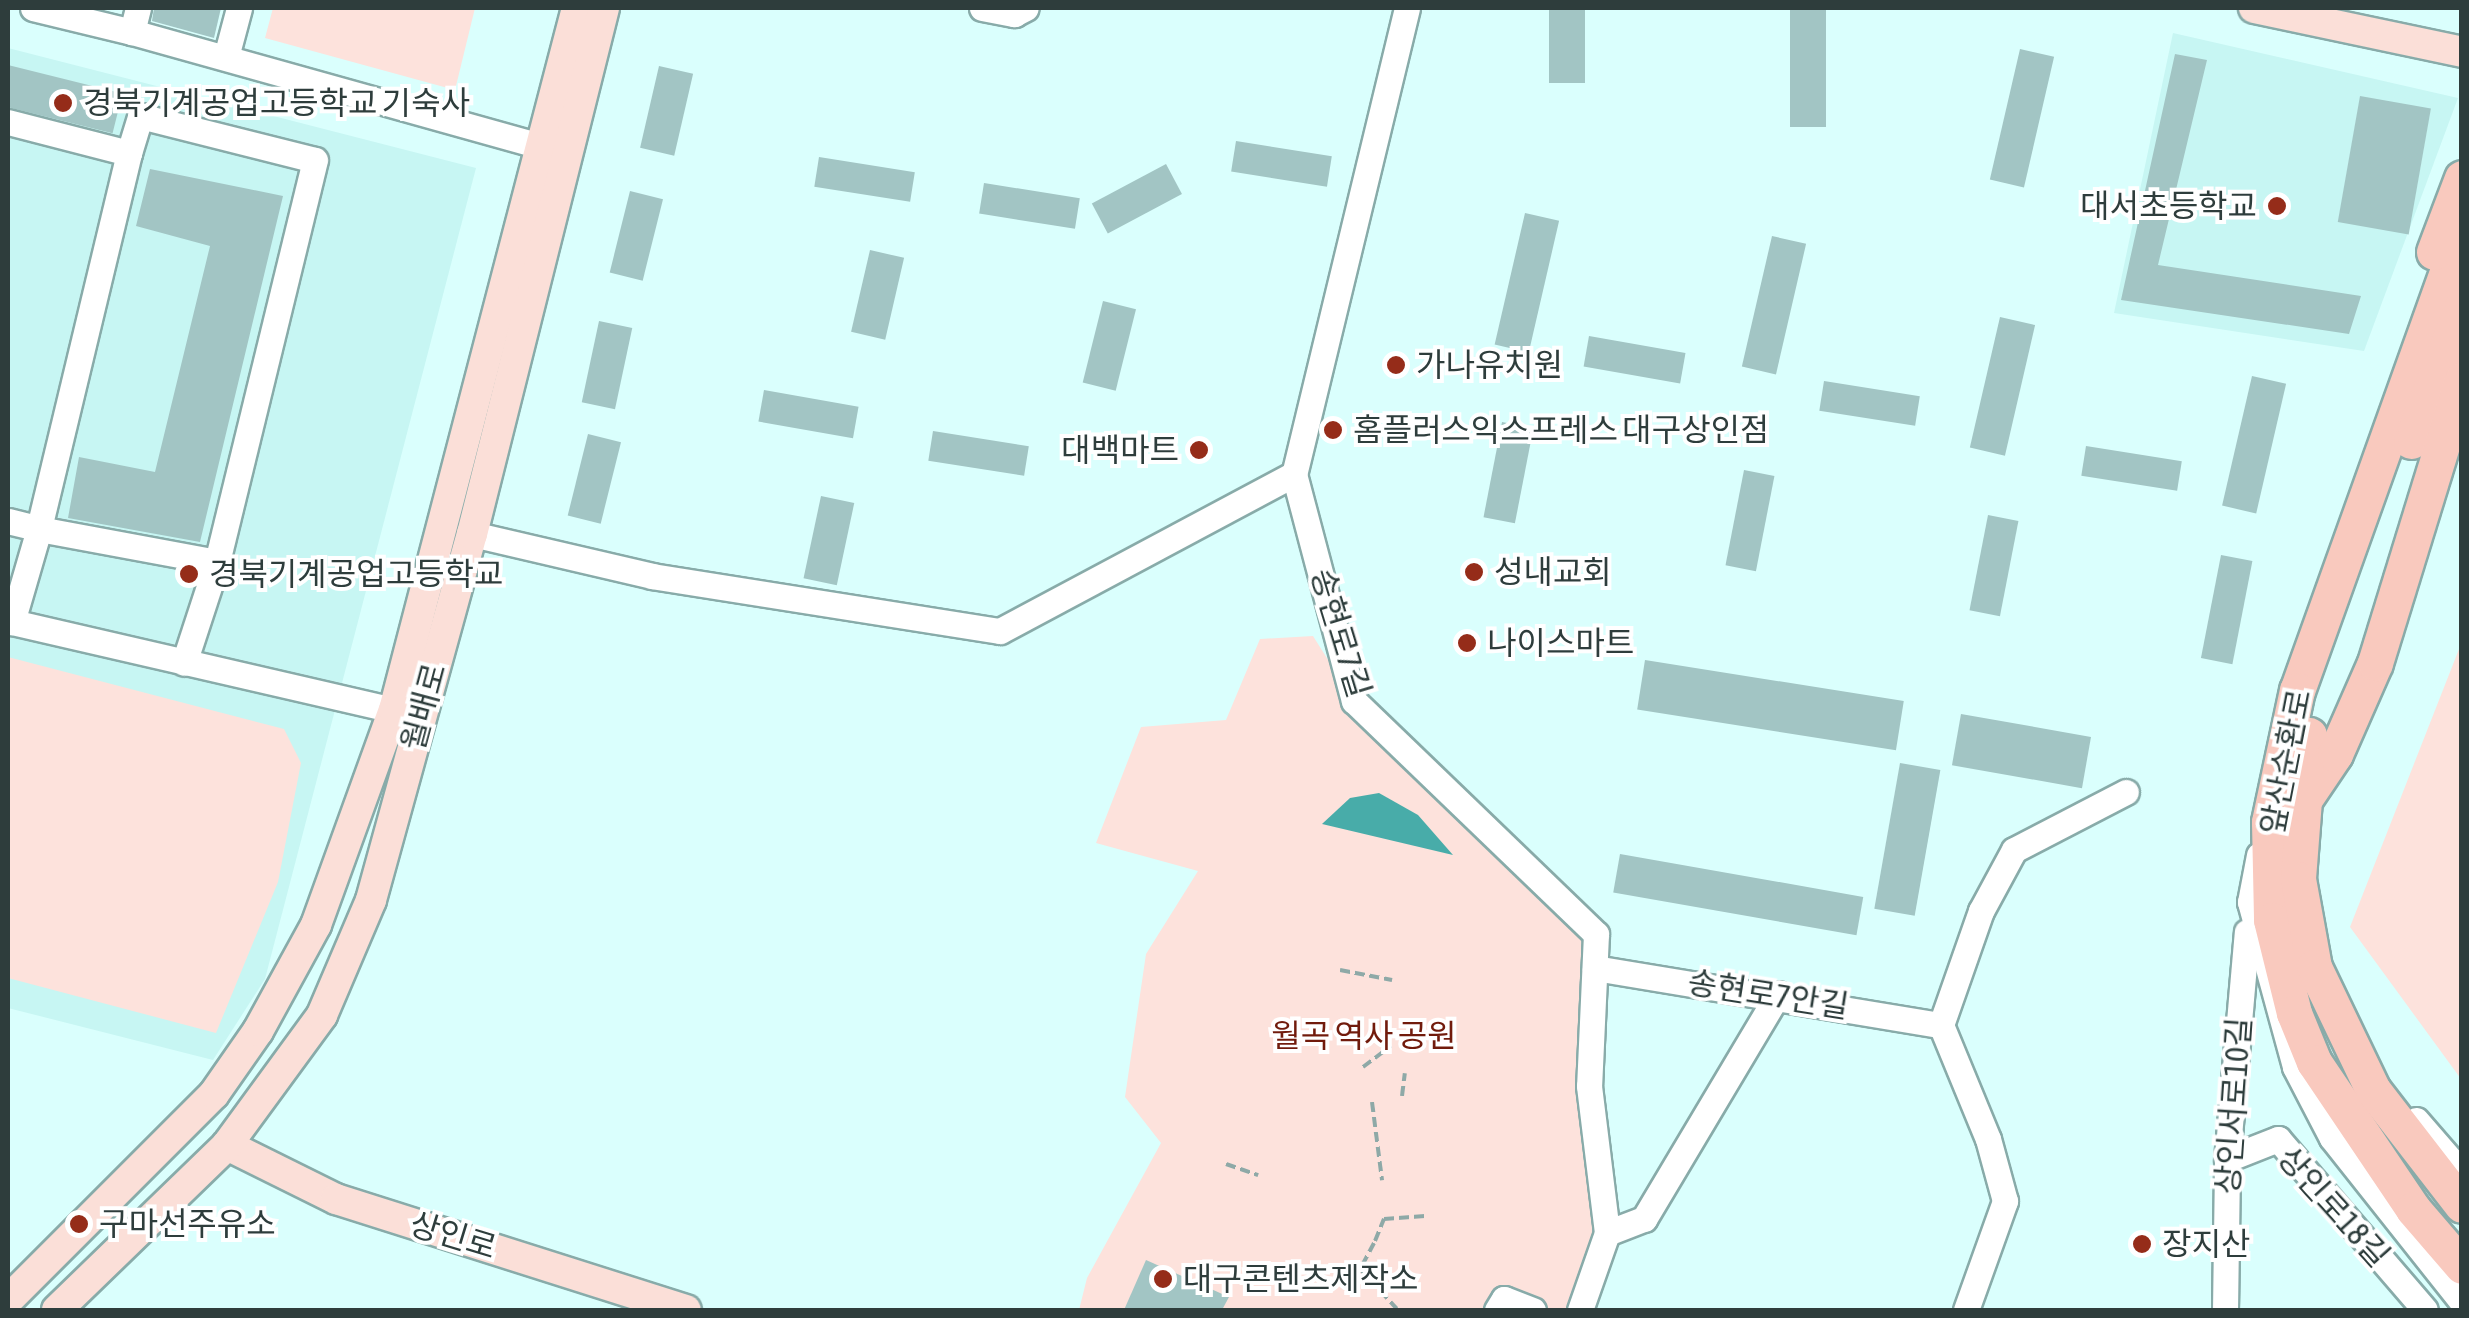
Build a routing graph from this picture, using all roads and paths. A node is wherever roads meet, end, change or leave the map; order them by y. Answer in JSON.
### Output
{"nodes":[{"id":1,"x":33,"y":8,"type":"edge"},
{"id":2,"x":238,"y":8,"type":"edge"},
{"id":3,"x":578,"y":8,"type":"edge"},
{"id":4,"x":604,"y":8,"type":"edge"},
{"id":5,"x":982,"y":8,"type":"edge"},
{"id":6,"x":1026,"y":8,"type":"edge"},
{"id":7,"x":1407,"y":8,"type":"edge"},
{"id":8,"x":2254,"y":8,"type":"edge"},
{"id":9,"x":2322,"y":15,"type":"edge"},
{"id":10,"x":135,"y":20,"type":"edge"},
{"id":11,"x":2462,"y":52,"type":"edge"},
{"id":12,"x":226,"y":57,"type":"junction"},
{"id":13,"x":8,"y":126,"type":"edge"},
{"id":14,"x":539,"y":146,"type":"junction"},
{"id":15,"x":129,"y":153,"type":"junction"},
{"id":16,"x":2462,"y":178,"type":"edge"},
{"id":17,"x":2462,"y":230,"type":"edge"},
{"id":18,"x":2462,"y":306,"type":"edge"},
{"id":19,"x":2462,"y":380,"type":"edge"},
{"id":20,"x":1294,"y":474,"type":"junction"},
{"id":21,"x":8,"y":521,"type":"edge"},
{"id":22,"x":39,"y":529,"type":"junction"},
{"id":23,"x":472,"y":534,"type":"junction"},
{"id":24,"x":218,"y":562,"type":"junction"},
{"id":25,"x":10,"y":622,"type":"edge"},
{"id":26,"x":184,"y":663,"type":"junction"},
{"id":27,"x":394,"y":710,"type":"junction"},
{"id":28,"x":2126,"y":792,"type":"dead end"},
{"id":29,"x":2287,"y":810,"type":"junction"},
{"id":30,"x":2250,"y":902,"type":"junction"},
{"id":31,"x":1595,"y":968,"type":"junction"},
{"id":32,"x":1340,"y":970,"type":"dead end"},
{"id":33,"x":1392,"y":980,"type":"dead end"},
{"id":34,"x":1778,"y":994,"type":"junction"},
{"id":35,"x":1940,"y":1025,"type":"junction"},
{"id":36,"x":1391,"y":1046,"type":"dead end"},
{"id":37,"x":1363,"y":1067,"type":"dead end"},
{"id":38,"x":1405,"y":1074,"type":"dead end"},
{"id":39,"x":1402,"y":1096,"type":"dead end"},
{"id":40,"x":1372,"y":1102,"type":"dead end"},
{"id":41,"x":227,"y":1145,"type":"junction"},
{"id":42,"x":2227,"y":1158,"type":"junction"},
{"id":43,"x":1226,"y":1164,"type":"dead end"},
{"id":44,"x":2462,"y":1173,"type":"edge"},
{"id":45,"x":1258,"y":1175,"type":"dead end"},
{"id":46,"x":1382,"y":1180,"type":"dead end"},
{"id":47,"x":2462,"y":1205,"type":"edge"},
{"id":48,"x":1425,"y":1216,"type":"dead end"},
{"id":49,"x":1607,"y":1233,"type":"junction"},
{"id":50,"x":2462,"y":1266,"type":"edge"},
{"id":51,"x":8,"y":1300,"type":"edge"},
{"id":52,"x":2462,"y":1302,"type":"edge"},
{"id":53,"x":1397,"y":1308,"type":"edge"},
{"id":54,"x":58,"y":1310,"type":"edge"},
{"id":55,"x":686,"y":1310,"type":"edge"},
{"id":56,"x":1498,"y":1310,"type":"edge"},
{"id":57,"x":1533,"y":1310,"type":"edge"},
{"id":58,"x":1580,"y":1310,"type":"edge"},
{"id":59,"x":1966,"y":1310,"type":"edge"},
{"id":60,"x":2226,"y":1310,"type":"edge"},
{"id":61,"x":2425,"y":1310,"type":"edge"}],
"edges":[{"from":1,"to":10,"type":"street"},
{"from":2,"to":12,"type":"street"},
{"from":3,"to":14,"type":"main road","name":"월배로"},
{"from":4,"to":23,"type":"main road","name":"월배로"},
{"from":5,"to":6,"type":"street"},
{"from":7,"to":20,"type":"street","name":"송현로7길"},
{"from":8,"to":9,"type":"main road"},
{"from":9,"to":11,"type":"main road"},
{"from":10,"to":12,"type":"street"},
{"from":12,"to":14,"type":"street"},
{"from":13,"to":15,"type":"street"},
{"from":14,"to":27,"type":"main road","name":"월배로"},
{"from":15,"to":22,"type":"street"},
{"from":15,"to":24,"type":"street"},
{"from":16,"to":29,"type":"highway"},
{"from":17,"to":29,"type":"highway","name":"앞산순환로"},
{"from":18,"to":29,"type":"highway","name":"앞산순환로"},
{"from":19,"to":29,"type":"highway"},
{"from":20,"to":23,"type":"street"},
{"from":20,"to":31,"type":"street","name":"송현로7길"},
{"from":21,"to":22,"type":"street"},
{"from":22,"to":24,"type":"street"},
{"from":22,"to":25,"type":"street"},
{"from":23,"to":41,"type":"main road","name":"월배로"},
{"from":24,"to":26,"type":"street"},
{"from":25,"to":26,"type":"street"},
{"from":26,"to":27,"type":"street"},
{"from":27,"to":51,"type":"main road","name":"월배로"},
{"from":28,"to":35,"type":"street"},
{"from":29,"to":30,"type":"street","name":"상인서로10길"},
{"from":29,"to":44,"type":"street"},
{"from":29,"to":47,"type":"highway","name":"앞산순환로"},
{"from":29,"to":50,"type":"highway","name":"앞산순환로"},
{"from":30,"to":42,"type":"street","name":"상인서로10길"},
{"from":30,"to":52,"type":"street"},
{"from":31,"to":34,"type":"street","name":"송현로7안길"},
{"from":31,"to":49,"type":"street","name":"송현로7길"},
{"from":32,"to":33,"type":"path"},
{"from":34,"to":35,"type":"street","name":"송현로7안길"},
{"from":34,"to":49,"type":"street"},
{"from":35,"to":59,"type":"street"},
{"from":36,"to":37,"type":"path"},
{"from":38,"to":39,"type":"path"},
{"from":40,"to":46,"type":"path"},
{"from":41,"to":54,"type":"main road","name":"월배로"},
{"from":41,"to":55,"type":"main road","name":"상인로"},
{"from":42,"to":60,"type":"street","name":"상인서로10길"},
{"from":42,"to":61,"type":"street","name":"상인로18길"},
{"from":43,"to":45,"type":"path"},
{"from":48,"to":53,"type":"path"},
{"from":49,"to":58,"type":"street","name":"송현로7길"},
{"from":56,"to":57,"type":"street"}]}
